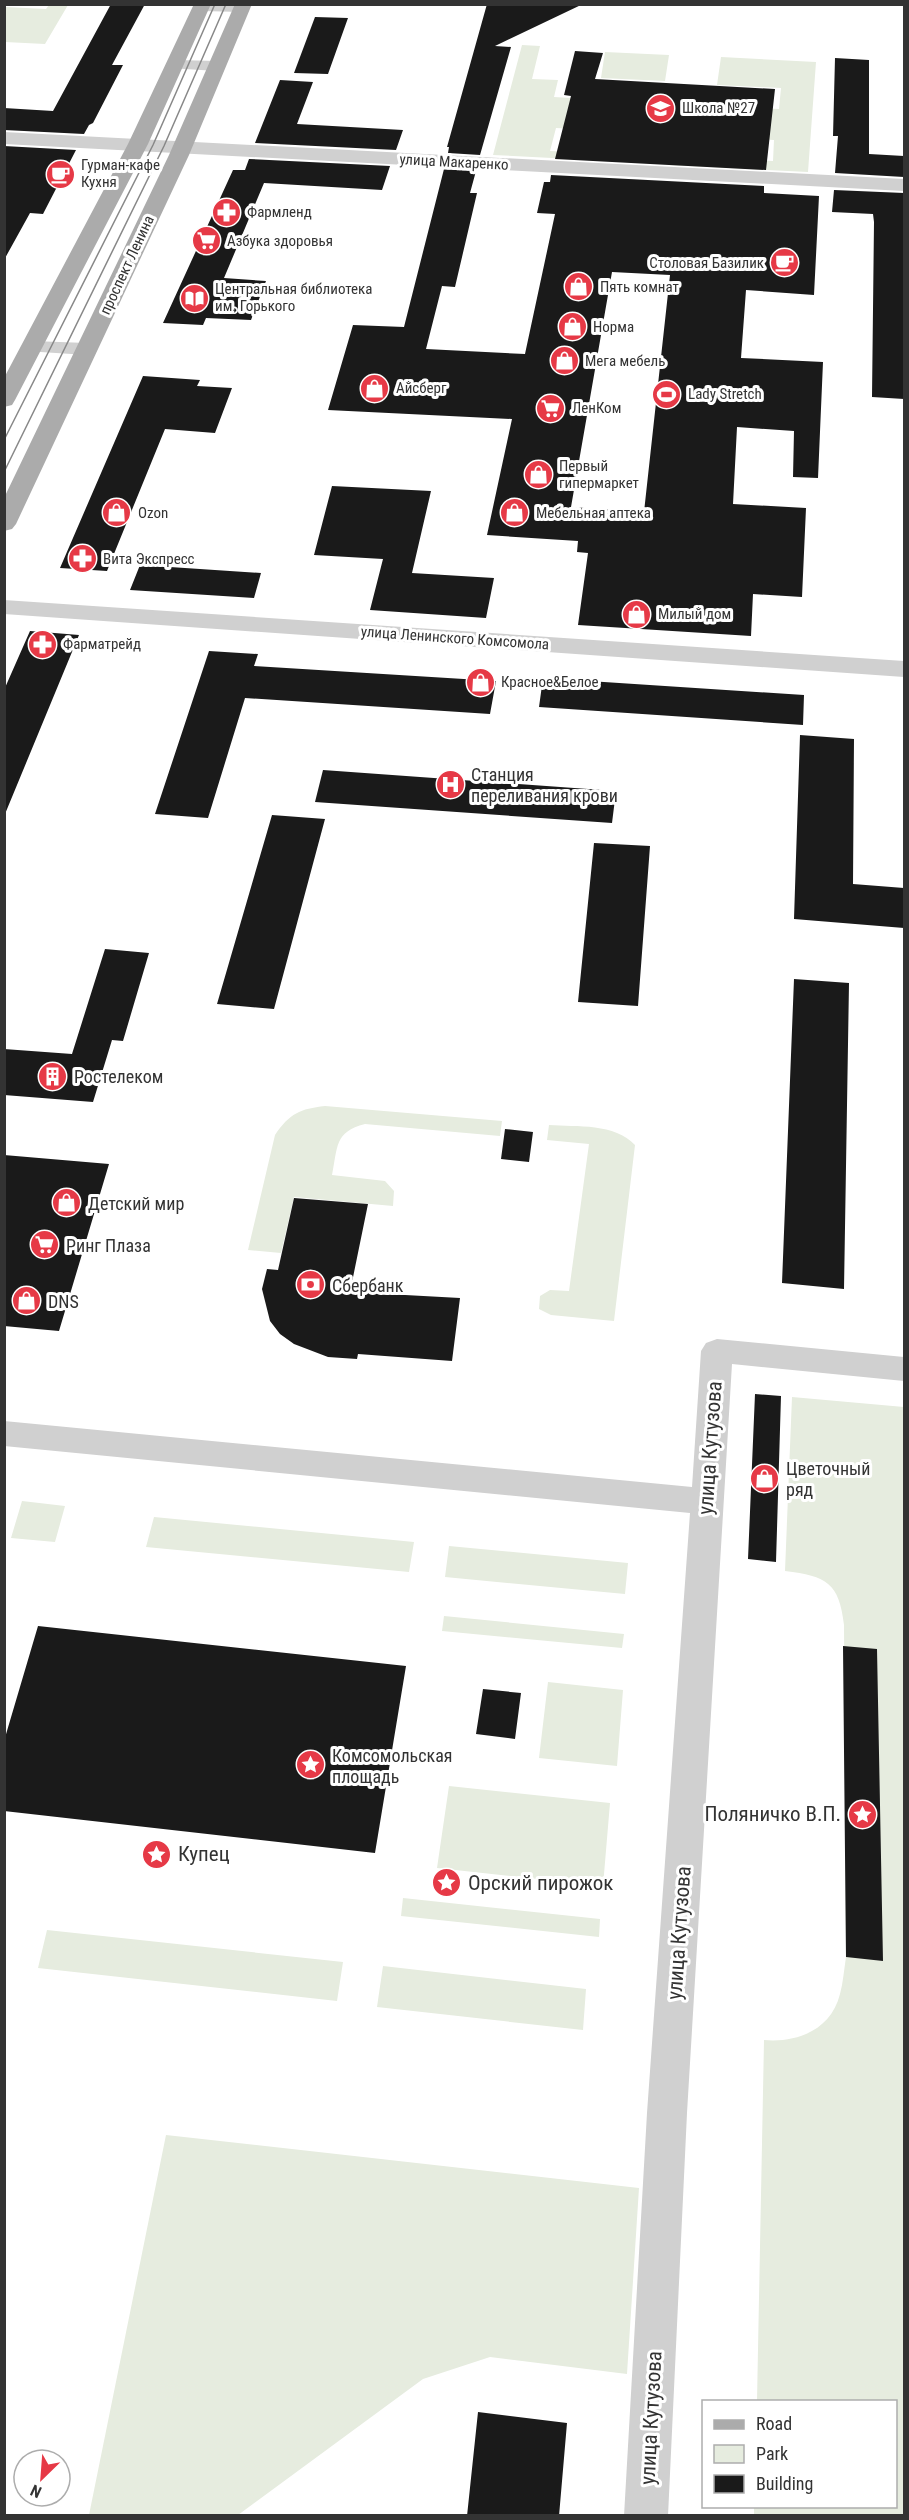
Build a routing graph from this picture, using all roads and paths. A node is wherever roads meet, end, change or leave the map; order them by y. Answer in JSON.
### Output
{"nodes":[{"id":1,"x":203,"y":5,"type":"edge"},
{"id":2,"x":243,"y":6,"type":"edge"},
{"id":3,"x":175,"y":65,"type":"junction"},
{"id":4,"x":217,"y":66,"type":"junction"},
{"id":5,"x":4,"y":138,"type":"edge"},
{"id":6,"x":138,"y":144,"type":"junction"},
{"id":7,"x":182,"y":147,"type":"junction"},
{"id":8,"x":904,"y":185,"type":"edge"},
{"id":9,"x":32,"y":347,"type":"junction"},
{"id":10,"x":87,"y":349,"type":"junction"},
{"id":11,"x":4,"y":400,"type":"edge"},
{"id":12,"x":4,"y":524,"type":"edge"},
{"id":13,"x":4,"y":607,"type":"edge"},
{"id":14,"x":904,"y":669,"type":"edge"},
{"id":15,"x":904,"y":1369,"type":"edge"},
{"id":16,"x":4,"y":1433,"type":"edge"},
{"id":17,"x":707,"y":1502,"type":"junction"},
{"id":18,"x":646,"y":2516,"type":"edge"}],
"edges":[{"from":1,"to":2,"type":"street"},
{"from":1,"to":3,"type":"main road"},
{"from":2,"to":4,"type":"main road","name":"проспект Ленина"},
{"from":3,"to":4,"type":"street"},
{"from":3,"to":6,"type":"main road"},
{"from":4,"to":7,"type":"main road","name":"проспект Ленина"},
{"from":5,"to":6,"type":"street","name":"улица Макаренко"},
{"from":6,"to":7,"type":"street","name":"улица Макаренко"},
{"from":6,"to":9,"type":"main road"},
{"from":7,"to":8,"type":"street","name":"улица Макаренко"},
{"from":7,"to":10,"type":"main road","name":"проспект Ленина"},
{"from":9,"to":10,"type":"street"},
{"from":9,"to":11,"type":"main road"},
{"from":10,"to":12,"type":"main road","name":"проспект Ленина"},
{"from":13,"to":14,"type":"street","name":"улица Ленинского Комсомола"},
{"from":15,"to":17,"type":"street","name":"улица Кутузова"},
{"from":16,"to":17,"type":"street"},
{"from":17,"to":18,"type":"street","name":"улица Кутузова"}]}
